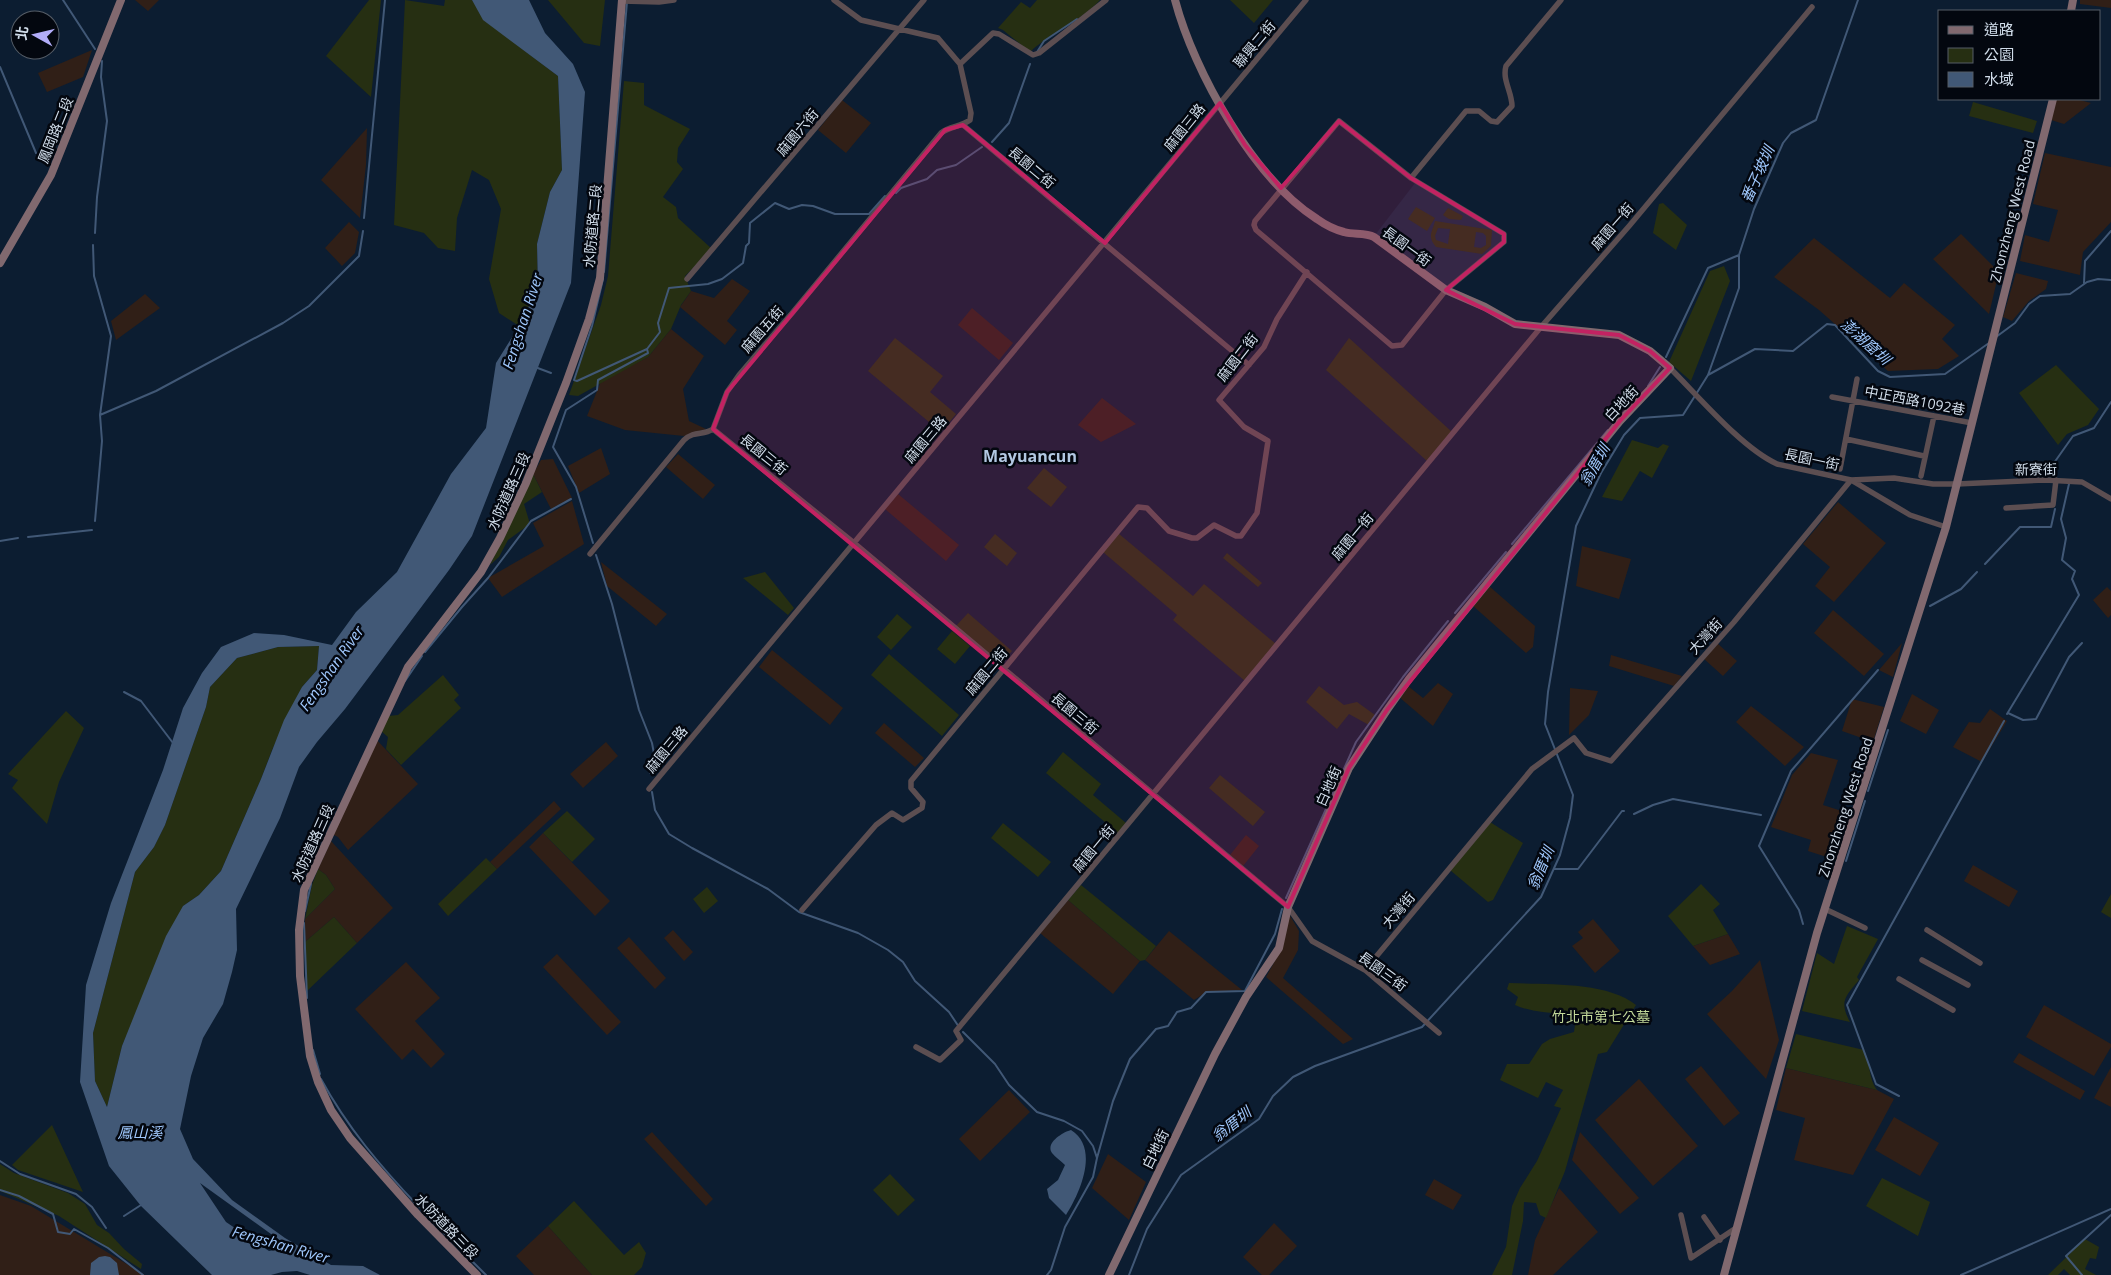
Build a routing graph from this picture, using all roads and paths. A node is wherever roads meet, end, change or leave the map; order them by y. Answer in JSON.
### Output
{"nodes":[{"id":1,"x":121,"y":0,"type":"edge"},
{"id":2,"x":674,"y":0,"type":"edge"},
{"id":3,"x":834,"y":0,"type":"edge"},
{"id":4,"x":924,"y":0,"type":"edge"},
{"id":5,"x":1106,"y":0,"type":"edge"},
{"id":6,"x":1175,"y":0,"type":"edge"},
{"id":7,"x":1306,"y":0,"type":"edge"},
{"id":8,"x":1561,"y":0,"type":"edge"},
{"id":9,"x":625,"y":1,"type":"edge"},
{"id":10,"x":1812,"y":7,"type":"dead end"},
{"id":11,"x":900,"y":29,"type":"junction"},
{"id":12,"x":960,"y":64,"type":"junction"},
{"id":13,"x":2053,"y":100,"type":"edge"},
{"id":14,"x":1220,"y":103,"type":"junction"},
{"id":15,"x":963,"y":125,"type":"junction"},
{"id":16,"x":1411,"y":178,"type":"junction"},
{"id":17,"x":1281,"y":188,"type":"junction"},
{"id":18,"x":1105,"y":243,"type":"junction"},
{"id":19,"x":0,"y":263,"type":"edge"},
{"id":20,"x":1307,"y":272,"type":"junction"},
{"id":21,"x":688,"y":279,"type":"dead end"},
{"id":22,"x":1446,"y":290,"type":"junction"},
{"id":23,"x":1541,"y":327,"type":"junction"},
{"id":24,"x":1249,"y":365,"type":"junction"},
{"id":25,"x":1670,"y":368,"type":"junction"},
{"id":26,"x":1857,"y":379,"type":"dead end"},
{"id":27,"x":1832,"y":397,"type":"dead end"},
{"id":28,"x":1853,"y":401,"type":"junction"},
{"id":29,"x":1934,"y":416,"type":"junction"},
{"id":30,"x":1972,"y":423,"type":"junction"},
{"id":31,"x":713,"y":429,"type":"junction"},
{"id":32,"x":1846,"y":439,"type":"junction"},
{"id":33,"x":542,"y":444,"type":"joint"},
{"id":34,"x":1924,"y":456,"type":"junction"},
{"id":35,"x":1840,"y":469,"type":"dead end"},
{"id":36,"x":1921,"y":476,"type":"dead end"},
{"id":37,"x":1851,"y":480,"type":"junction"},
{"id":38,"x":2056,"y":480,"type":"junction"},
{"id":39,"x":1956,"y":484,"type":"junction"},
{"id":40,"x":2111,"y":499,"type":"edge"},
{"id":41,"x":2006,"y":508,"type":"dead end"},
{"id":42,"x":1946,"y":527,"type":"junction"},
{"id":43,"x":854,"y":544,"type":"junction"},
{"id":44,"x":590,"y":554,"type":"dead end"},
{"id":45,"x":1003,"y":669,"type":"junction"},
{"id":46,"x":649,"y":789,"type":"dead end"},
{"id":47,"x":1153,"y":795,"type":"junction"},
{"id":48,"x":1288,"y":907,"type":"junction"},
{"id":49,"x":1825,"y":909,"type":"junction"},
{"id":50,"x":802,"y":910,"type":"dead end"},
{"id":51,"x":1864,"y":928,"type":"dead end"},
{"id":52,"x":1927,"y":930,"type":"dead end"},
{"id":53,"x":1922,"y":960,"type":"dead end"},
{"id":54,"x":1980,"y":964,"type":"dead end"},
{"id":55,"x":1365,"y":970,"type":"junction"},
{"id":56,"x":1899,"y":979,"type":"dead end"},
{"id":57,"x":1968,"y":985,"type":"dead end"},
{"id":58,"x":1954,"y":1010,"type":"dead end"},
{"id":59,"x":1439,"y":1032,"type":"dead end"},
{"id":60,"x":916,"y":1047,"type":"dead end"},
{"id":61,"x":1681,"y":1215,"type":"dead end"},
{"id":62,"x":1704,"y":1217,"type":"dead end"},
{"id":63,"x":1736,"y":1228,"type":"junction"},
{"id":64,"x":1720,"y":1240,"type":"junction"},
{"id":65,"x":477,"y":1275,"type":"edge"},
{"id":66,"x":1109,"y":1275,"type":"edge"},
{"id":67,"x":1724,"y":1275,"type":"edge"}],
"edges":[{"from":1,"to":19,"type":"street","name":"鳳岡路二段"},
{"from":2,"to":9,"type":"street"},
{"from":3,"to":11,"type":"street"},
{"from":4,"to":11,"type":"street","name":"麻園六街"},
{"from":5,"to":12,"type":"street"},
{"from":6,"to":14,"type":"street","name":"長園一街"},
{"from":7,"to":14,"type":"street","name":"聯興二街"},
{"from":8,"to":16,"type":"street"},
{"from":9,"to":33,"type":"street","name":"水防道路二段"},
{"from":10,"to":23,"type":"street","name":"麻園一街"},
{"from":11,"to":12,"type":"street"},
{"from":11,"to":21,"type":"street","name":"麻園六街"},
{"from":12,"to":15,"type":"street"},
{"from":13,"to":30,"type":"street","name":"Zhonzheng West Road"},
{"from":14,"to":17,"type":"street","name":"長園一街"},
{"from":14,"to":18,"type":"street","name":"麻園三路"},
{"from":15,"to":18,"type":"street","name":"長園二街"},
{"from":15,"to":31,"type":"street","name":"麻園五街"},
{"from":16,"to":17,"type":"street"},
{"from":16,"to":22,"type":"street"},
{"from":17,"to":20,"type":"street"},
{"from":17,"to":22,"type":"street","name":"長園一街"},
{"from":18,"to":24,"type":"street","name":"長園二街"},
{"from":18,"to":43,"type":"street","name":"麻園三路"},
{"from":20,"to":22,"type":"street"},
{"from":20,"to":24,"type":"street","name":"麻園二街"},
{"from":22,"to":23,"type":"street","name":"長園一街"},
{"from":23,"to":25,"type":"street","name":"長園一街"},
{"from":23,"to":47,"type":"street","name":"麻園一街"},
{"from":24,"to":45,"type":"street","name":"麻園二街"},
{"from":25,"to":37,"type":"street","name":"長園一街"},
{"from":25,"to":48,"type":"street","name":"白地街"},
{"from":26,"to":28,"type":"street"},
{"from":27,"to":28,"type":"street","name":"中正西路1092巷"},
{"from":28,"to":29,"type":"street","name":"中正西路1092巷"},
{"from":28,"to":32,"type":"street","name":"中正西路1092巷"},
{"from":29,"to":30,"type":"street","name":"中正西路1092巷"},
{"from":29,"to":34,"type":"street"},
{"from":30,"to":39,"type":"street","name":"Zhonzheng West Road"},
{"from":31,"to":43,"type":"street","name":"長園三街"},
{"from":31,"to":44,"type":"street"},
{"from":32,"to":34,"type":"street"},
{"from":32,"to":35,"type":"street","name":"中正西路1092巷"},
{"from":33,"to":65,"type":"street","name":"水防道路三段"},
{"from":34,"to":36,"type":"street"},
{"from":37,"to":39,"type":"street","name":"長園一街"},
{"from":37,"to":42,"type":"street","name":"長園一街"},
{"from":37,"to":55,"type":"street","name":"大灣街"},
{"from":38,"to":39,"type":"street","name":"新寮街"},
{"from":38,"to":40,"type":"street","name":"新寮街"},
{"from":38,"to":41,"type":"street"},
{"from":39,"to":42,"type":"street","name":"Zhonzheng West Road"},
{"from":42,"to":49,"type":"street","name":"Zhonzheng West Road"},
{"from":43,"to":45,"type":"street","name":"長園三街"},
{"from":43,"to":46,"type":"street","name":"麻園三路"},
{"from":45,"to":47,"type":"street","name":"長園三街"},
{"from":45,"to":50,"type":"street","name":"麻園二街"},
{"from":47,"to":48,"type":"street","name":"長園三街"},
{"from":47,"to":60,"type":"street","name":"麻園一街"},
{"from":48,"to":55,"type":"street","name":"長園三街"},
{"from":48,"to":66,"type":"street","name":"白地街"},
{"from":49,"to":51,"type":"street"},
{"from":49,"to":63,"type":"street","name":"Zhonzheng West Road"},
{"from":52,"to":54,"type":"street"},
{"from":53,"to":57,"type":"street"},
{"from":55,"to":59,"type":"street","name":"長園三街"},
{"from":56,"to":58,"type":"street"},
{"from":61,"to":64,"type":"street"},
{"from":62,"to":64,"type":"street"},
{"from":63,"to":64,"type":"street"},
{"from":63,"to":67,"type":"street","name":"Zhonzheng West Road"}]}
